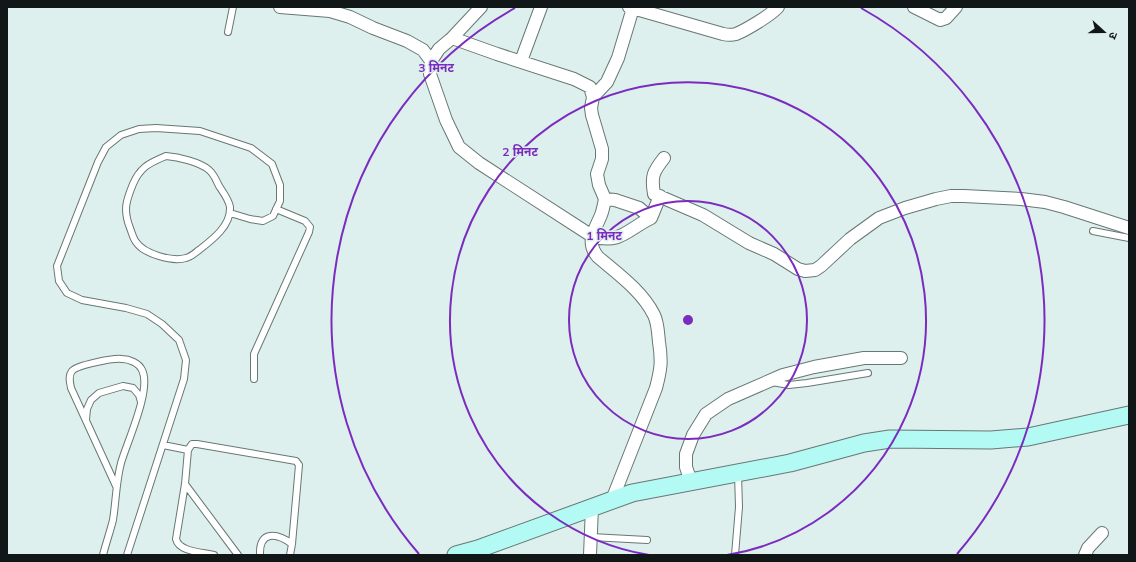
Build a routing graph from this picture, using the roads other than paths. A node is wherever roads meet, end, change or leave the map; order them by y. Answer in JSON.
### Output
{"nodes":[{"id":1,"x":233,"y":7,"type":"edge"},
{"id":2,"x":280,"y":7,"type":"edge"},
{"id":3,"x":481,"y":7,"type":"edge"},
{"id":4,"x":541,"y":7,"type":"edge"},
{"id":5,"x":778,"y":7,"type":"edge"},
{"id":6,"x":914,"y":7,"type":"edge"},
{"id":7,"x":956,"y":7,"type":"edge"},
{"id":8,"x":631,"y":8,"type":"edge"},
{"id":9,"x":351,"y":12,"type":"edge"},
{"id":10,"x":228,"y":32,"type":"dead end"},
{"id":11,"x":452,"y":38,"type":"junction"},
{"id":12,"x":431,"y":61,"type":"junction"},
{"id":13,"x":521,"y":61,"type":"junction"},
{"id":14,"x":593,"y":97,"type":"junction"},
{"id":15,"x":664,"y":158,"type":"dead end"},
{"id":16,"x":660,"y":196,"type":"junction"},
{"id":17,"x":605,"y":199,"type":"junction"},
{"id":18,"x":276,"y":209,"type":"junction"},
{"id":19,"x":230,"y":213,"type":"junction"},
{"id":20,"x":651,"y":218,"type":"junction"},
{"id":21,"x":1129,"y":228,"type":"edge"},
{"id":22,"x":1093,"y":231,"type":"dead end"},
{"id":23,"x":592,"y":236,"type":"junction"},
{"id":24,"x":1129,"y":238,"type":"edge"},
{"id":25,"x":901,"y":358,"type":"dead end"},
{"id":26,"x":868,"y":373,"type":"dead end"},
{"id":27,"x":254,"y":379,"type":"dead end"},
{"id":28,"x":770,"y":382,"type":"junction"},
{"id":29,"x":141,"y":404,"type":"junction"},
{"id":30,"x":1128,"y":419,"type":"edge"},
{"id":31,"x":86,"y":421,"type":"junction"},
{"id":32,"x":162,"y":445,"type":"junction"},
{"id":33,"x":188,"y":450,"type":"junction"},
{"id":34,"x":738,"y":473,"type":"junction"},
{"id":35,"x":691,"y":482,"type":"junction"},
{"id":36,"x":185,"y":484,"type":"junction"},
{"id":37,"x":116,"y":486,"type":"junction"},
{"id":38,"x":612,"y":500,"type":"junction"},
{"id":39,"x":592,"y":507,"type":"junction"},
{"id":40,"x":1102,"y":533,"type":"dead end"},
{"id":41,"x":591,"y":537,"type":"junction"},
{"id":42,"x":647,"y":540,"type":"dead end"},
{"id":43,"x":292,"y":544,"type":"junction"},
{"id":44,"x":479,"y":552,"type":"edge"},
{"id":45,"x":129,"y":553,"type":"edge"},
{"id":46,"x":103,"y":555,"type":"edge"},
{"id":47,"x":214,"y":555,"type":"edge"},
{"id":48,"x":238,"y":555,"type":"edge"},
{"id":49,"x":260,"y":555,"type":"edge"},
{"id":50,"x":290,"y":555,"type":"edge"},
{"id":51,"x":456,"y":555,"type":"edge"},
{"id":52,"x":590,"y":555,"type":"edge"},
{"id":53,"x":735,"y":555,"type":"edge"},
{"id":54,"x":1085,"y":555,"type":"edge"}],
"edges":[{"from":1,"to":10,"type":"lane"},
{"from":2,"to":9,"type":"street"},
{"from":3,"to":11,"type":"street"},
{"from":4,"to":13,"type":"street"},
{"from":5,"to":8,"type":"street"},
{"from":6,"to":7,"type":"street"},
{"from":8,"to":14,"type":"street"},
{"from":9,"to":12,"type":"street"},
{"from":11,"to":12,"type":"street"},
{"from":11,"to":13,"type":"street"},
{"from":12,"to":23,"type":"street"},
{"from":13,"to":14,"type":"street"},
{"from":14,"to":17,"type":"street"},
{"from":15,"to":16,"type":"street"},
{"from":16,"to":20,"type":"street"},
{"from":16,"to":21,"type":"street"},
{"from":17,"to":20,"type":"street"},
{"from":17,"to":23,"type":"street"},
{"from":18,"to":19,"type":"lane"},
{"from":18,"to":27,"type":"lane"},
{"from":18,"to":32,"type":"lane"},
{"from":19,"to":19,"type":"lane"},
{"from":20,"to":23,"type":"street"},
{"from":22,"to":24,"type":"lane"},
{"from":23,"to":38,"type":"street"},
{"from":25,"to":28,"type":"street"},
{"from":26,"to":28,"type":"lane"},
{"from":28,"to":35,"type":"street"},
{"from":29,"to":31,"type":"lane"},
{"from":29,"to":31,"type":"lane"},
{"from":29,"to":37,"type":"lane"},
{"from":30,"to":34,"type":"street"},
{"from":31,"to":37,"type":"lane"},
{"from":32,"to":33,"type":"lane"},
{"from":32,"to":45,"type":"lane"},
{"from":33,"to":36,"type":"lane"},
{"from":33,"to":43,"type":"lane"},
{"from":34,"to":35,"type":"street"},
{"from":34,"to":53,"type":"lane"},
{"from":35,"to":38,"type":"street"},
{"from":36,"to":47,"type":"lane"},
{"from":36,"to":48,"type":"lane"},
{"from":37,"to":46,"type":"lane"},
{"from":38,"to":39,"type":"street"},
{"from":39,"to":41,"type":"street"},
{"from":39,"to":44,"type":"street"},
{"from":40,"to":54,"type":"street"},
{"from":41,"to":42,"type":"lane"},
{"from":41,"to":52,"type":"street"},
{"from":43,"to":49,"type":"lane"},
{"from":43,"to":50,"type":"lane"},
{"from":44,"to":51,"type":"street"}]}
